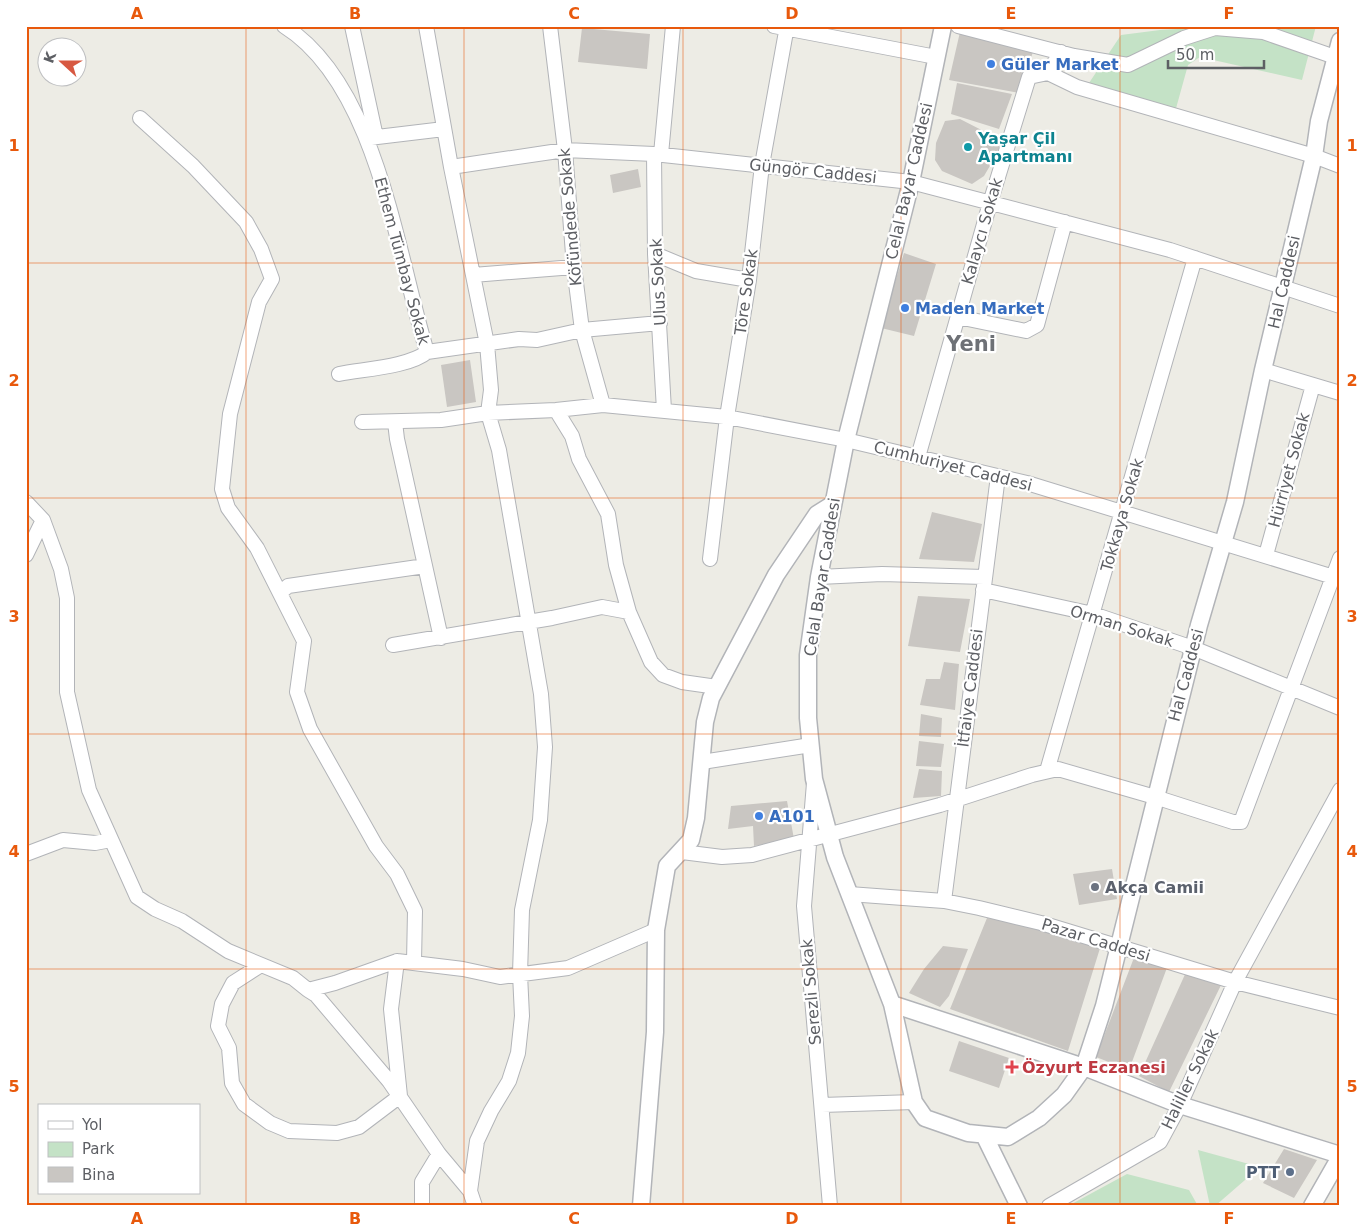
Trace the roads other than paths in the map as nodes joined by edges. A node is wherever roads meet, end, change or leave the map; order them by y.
1 (284, 26) edge
2 (352, 26) edge
3 (426, 26) edge
4 (550, 26) edge
5 (673, 26) edge
6 (942, 26) edge
7 (958, 26) edge
8 (782, 27) edge
9 (1337, 49) edge
10 (1061, 52) junction
11 (936, 57) junction
12 (1048, 73) junction
13 (140, 118) dead end
14 (444, 129) junction
15 (371, 137) junction
16 (565, 150) junction
17 (658, 154) junction
18 (1314, 156) junction
19 (762, 165) junction
20 (1340, 166) edge
21 (451, 167) junction
22 (911, 182) junction
23 (990, 202) junction
24 (1065, 222) junction
25 (655, 254) junction
26 (1196, 258) junction
27 (574, 267) junction
28 (473, 275) junction
29 (749, 280) junction
30 (1283, 287) junction
31 (1340, 306) edge
32 (958, 317) junction
33 (660, 323) junction
34 (582, 330) junction
35 (487, 344) junction
36 (427, 352) junction
37 (1263, 370) junction
38 (339, 374) dead end
39 (1313, 385) junction
40 (1340, 393) edge
41 (603, 404) junction
42 (556, 410) junction
43 (664, 410) junction
44 (488, 413) junction
45 (727, 417) junction
46 (362, 422) dead end
47 (395, 422) junction
48 (846, 440) junction
49 (918, 457) junction
50 (998, 476) junction
51 (26, 502) edge
52 (833, 504) junction
53 (1123, 512) junction
54 (43, 520) junction
55 (1224, 542) junction
56 (26, 554) edge
57 (1266, 555) junction
58 (1340, 558) edge
59 (710, 559) dead end
60 (425, 566) junction
61 (819, 578) junction
62 (1336, 578) edge
63 (984, 584) junction
64 (280, 592) junction
65 (629, 612) junction
66 (1093, 614) junction
67 (528, 622) junction
68 (441, 638) junction
69 (393, 645) dead end
70 (1193, 648) junction
71 (1290, 686) junction
72 (717, 687) junction
73 (1340, 708) edge
74 (811, 745) junction
75 (702, 762) junction
76 (1047, 771) junction
77 (814, 779) junction
78 (1340, 790) edge
79 (1155, 796) junction
80 (955, 800) junction
81 (829, 834) junction
82 (111, 840) junction
83 (808, 840) junction
84 (682, 852) junction
85 (26, 854) edge
86 (849, 894) junction
87 (944, 900) junction
88 (656, 930) junction
89 (1118, 947) junction
90 (397, 961) junction
91 (414, 962) junction
92 (261, 965) junction
93 (520, 974) junction
94 (1235, 982) junction
95 (308, 990) junction
96 (892, 1004) junction
97 (1340, 1008) edge
98 (1084, 1067) junction
99 (400, 1096) junction
100 (914, 1102) junction
101 (822, 1105) junction
102 (1180, 1105) junction
103 (984, 1134) junction
104 (439, 1154) junction
105 (1340, 1156) edge
106 (470, 1191) junction
107 (422, 1206) edge
108 (475, 1206) edge
109 (642, 1206) edge
110 (830, 1206) edge
111 (1019, 1206) edge
112 (1049, 1206) edge
113 (1312, 1206) edge

1 - 15 street, Ethem Tümbay Sokak
2 - 15 street
3 - 14 street
4 - 16 street, Köfündede Sokak
5 - 17 street, Ulus Sokak
6 - 11 street, Celal Bayar Caddesi
7 - 10 street
8 - 11 street
8 - 19 street, Töre Sokak
9 - 10 street
9 - 18 street, Hal Caddesi
10 - 12 street
11 - 22 street, Celal Bayar Caddesi
12 - 18 street
12 - 23 street, Kalaycı Sokak
13 - 64 street
14 - 15 street
14 - 21 street
15 - 36 street, Ethem Tümbay Sokak
16 - 17 street, Güngör Caddesi
16 - 21 street, Güngör Caddesi
16 - 27 street, Köfündede Sokak
17 - 19 street, Güngör Caddesi
17 - 25 street, Ulus Sokak
18 - 20 street
18 - 30 street, Hal Caddesi
19 - 22 street, Güngör Caddesi
19 - 29 street, Töre Sokak
21 - 28 street
22 - 23 street, Güngör Caddesi
22 - 48 street, Celal Bayar Caddesi
23 - 24 street, Güngör Caddesi
23 - 32 street, Kalaycı Sokak
24 - 26 street, Güngör Caddesi
24 - 32 street
25 - 29 street
25 - 33 street, Ulus Sokak
26 - 30 street, Güngör Caddesi
26 - 53 street, Tokkaya Sokak
27 - 28 street
27 - 34 street, Köfündede Sokak
28 - 35 street
29 - 45 street, Töre Sokak
30 - 31 street, Güngör Caddesi
30 - 37 street, Hal Caddesi
32 - 49 street, Kalaycı Sokak
33 - 34 street, Ethem Tümbay Sokak
33 - 43 street, Ulus Sokak
34 - 35 street, Ethem Tümbay Sokak
34 - 41 street, Köfündede Sokak
35 - 36 street, Ethem Tümbay Sokak
35 - 44 street
36 - 38 street
37 - 39 street
37 - 55 street, Hal Caddesi
39 - 40 street
39 - 57 street, Hürriyet Sokak
41 - 42 street, Cumhuriyet Caddesi
41 - 43 street, Cumhuriyet Caddesi
42 - 44 street, Cumhuriyet Caddesi
42 - 65 street
43 - 45 street, Cumhuriyet Caddesi
44 - 47 street, Cumhuriyet Caddesi
44 - 67 street
45 - 48 street, Cumhuriyet Caddesi
45 - 59 street, Töre Sokak
46 - 47 street, Cumhuriyet Caddesi
47 - 60 street
48 - 49 street, Cumhuriyet Caddesi
48 - 52 street, Celal Bayar Caddesi
49 - 50 street, Cumhuriyet Caddesi
50 - 53 street, Cumhuriyet Caddesi
50 - 63 street, İtfaiye Caddesi
51 - 54 street
52 - 61 street, Celal Bayar Caddesi
52 - 72 street
53 - 55 street, Cumhuriyet Caddesi
53 - 66 street, Tokkaya Sokak
54 - 56 street
54 - 82 street
55 - 57 street, Cumhuriyet Caddesi
55 - 70 street, Hal Caddesi
57 - 62 street, Cumhuriyet Caddesi
58 - 62 street
60 - 64 street
60 - 68 street
61 - 63 street, Orman Sokak
61 - 74 street, Celal Bayar Caddesi
62 - 71 street
63 - 66 street, Orman Sokak
63 - 80 street, İtfaiye Caddesi
64 - 91 street
65 - 67 street
65 - 72 street
66 - 70 street, Orman Sokak
66 - 76 street, Tokkaya Sokak
67 - 68 street
67 - 93 street
68 - 69 street
70 - 71 street, Orman Sokak
70 - 79 street, Hal Caddesi
71 - 73 street, Orman Sokak
71 - 79 street
72 - 75 street
74 - 75 street
74 - 77 street, Celal Bayar Caddesi
75 - 84 street
76 - 79 street
76 - 80 street
77 - 81 street, Celal Bayar Caddesi
77 - 83 street, Serezli Sokak
78 - 94 street, Haliller Sokak
79 - 89 street, Hal Caddesi
80 - 81 street
80 - 87 street, İtfaiye Caddesi
81 - 83 street
81 - 86 street, Celal Bayar Caddesi
82 - 85 street
82 - 92 street
83 - 84 street
83 - 101 street, Serezli Sokak
84 - 88 street
86 - 87 street, Pazar Caddesi
86 - 96 street, Celal Bayar Caddesi
87 - 89 street, Pazar Caddesi
88 - 93 street
88 - 109 street
89 - 94 street, Pazar Caddesi
89 - 98 street, Hal Caddesi
90 - 91 street
90 - 95 street
90 - 99 street
91 - 93 street
92 - 95 street
92 - 99 street
93 - 106 street
94 - 97 street, Pazar Caddesi
94 - 102 street, Haliller Sokak
95 - 99 street
96 - 98 street
96 - 100 street, Celal Bayar Caddesi
98 - 102 street
98 - 103 street, Hal Caddesi
99 - 104 street
100 - 101 street
100 - 103 street, Celal Bayar Caddesi
101 - 110 street, Serezli Sokak
102 - 105 street
102 - 112 street, Haliller Sokak
103 - 111 street
104 - 106 street
104 - 107 street
105 - 113 street
106 - 108 street

